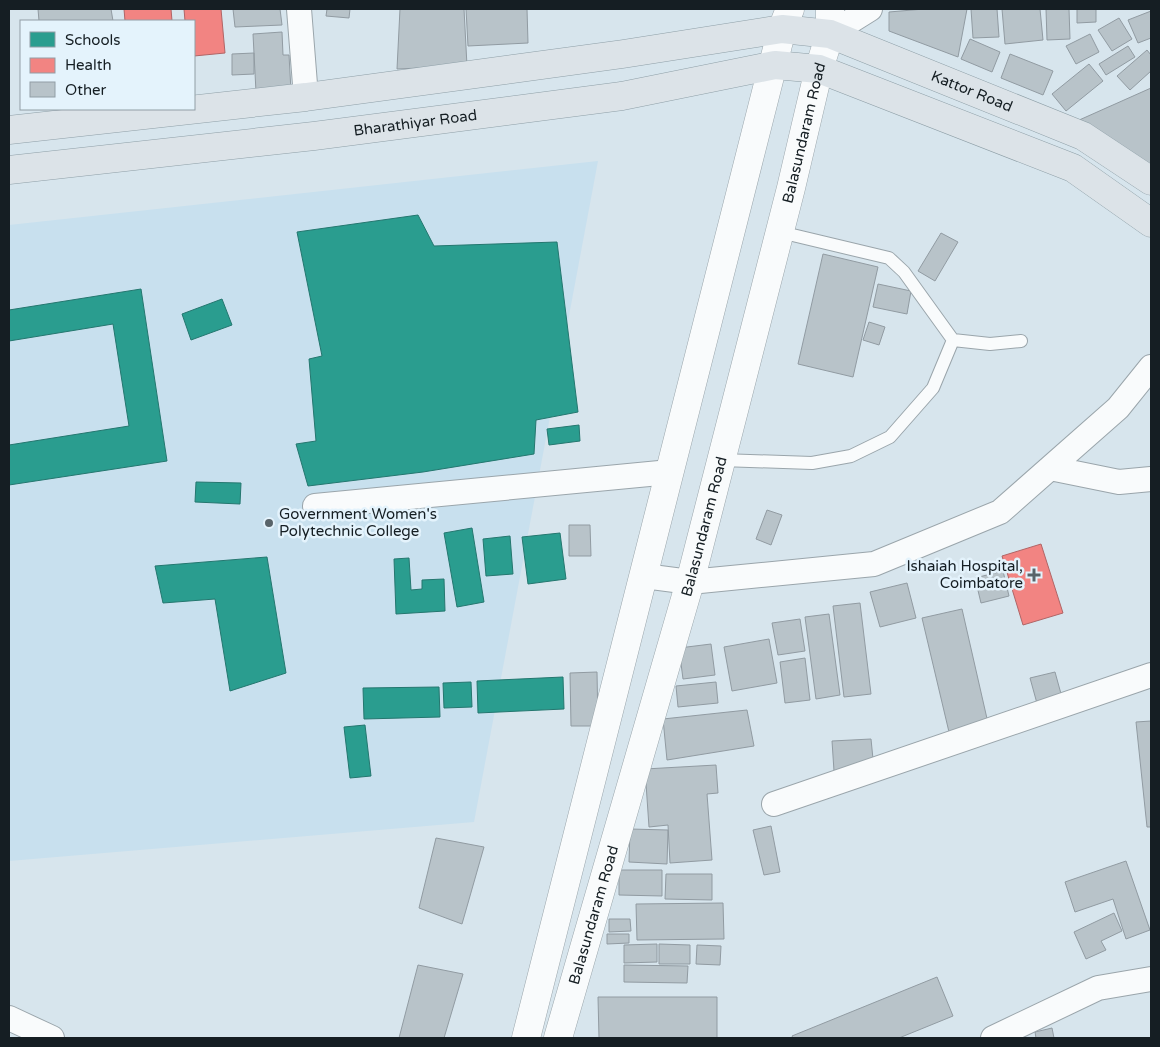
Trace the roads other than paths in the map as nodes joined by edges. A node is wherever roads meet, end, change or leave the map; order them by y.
1 (300, 9) edge
2 (870, 9) edge
3 (786, 19) edge
4 (830, 21) edge
5 (774, 65) junction
6 (819, 69) junction
7 (306, 97) junction
8 (195, 109) edge
9 (189, 110) edge
10 (9, 130) edge
11 (9, 170) edge
12 (1151, 181) edge
13 (1151, 223) edge
14 (780, 232) junction
15 (953, 340) junction
16 (1021, 341) dead end
17 (1151, 367) edge
18 (722, 460) junction
19 (1050, 468) junction
20 (670, 472) junction
21 (1151, 479) edge
22 (314, 506) dead end
23 (644, 576) junction
24 (690, 582) junction
25 (1151, 675) edge
26 (774, 804) dead end
27 (1151, 979) edge
28 (9, 1018) edge
29 (52, 1038) edge
30 (526, 1038) edge
31 (558, 1038) edge
32 (993, 1038) edge

1 - 7 street
2 - 4 street
3 - 4 main road, Kattor Road
3 - 5 main road
3 - 7 main road
4 - 6 main road, Balasundaram Road
4 - 12 main road, Kattor Road
5 - 6 main road, Bharathiyar Road
5 - 11 main road, Bharathiyar Road
5 - 20 main road
6 - 13 main road
6 - 14 main road, Balasundaram Road
7 - 8 main road
9 - 10 main road
14 - 15 lane
14 - 18 main road, Balasundaram Road
15 - 16 lane
15 - 18 lane
17 - 19 street
18 - 24 main road, Balasundaram Road
19 - 21 street
19 - 24 street
20 - 22 street
20 - 23 main road
23 - 24 street
23 - 30 main road
24 - 31 main road, Balasundaram Road
25 - 26 street
27 - 32 street
28 - 29 street

